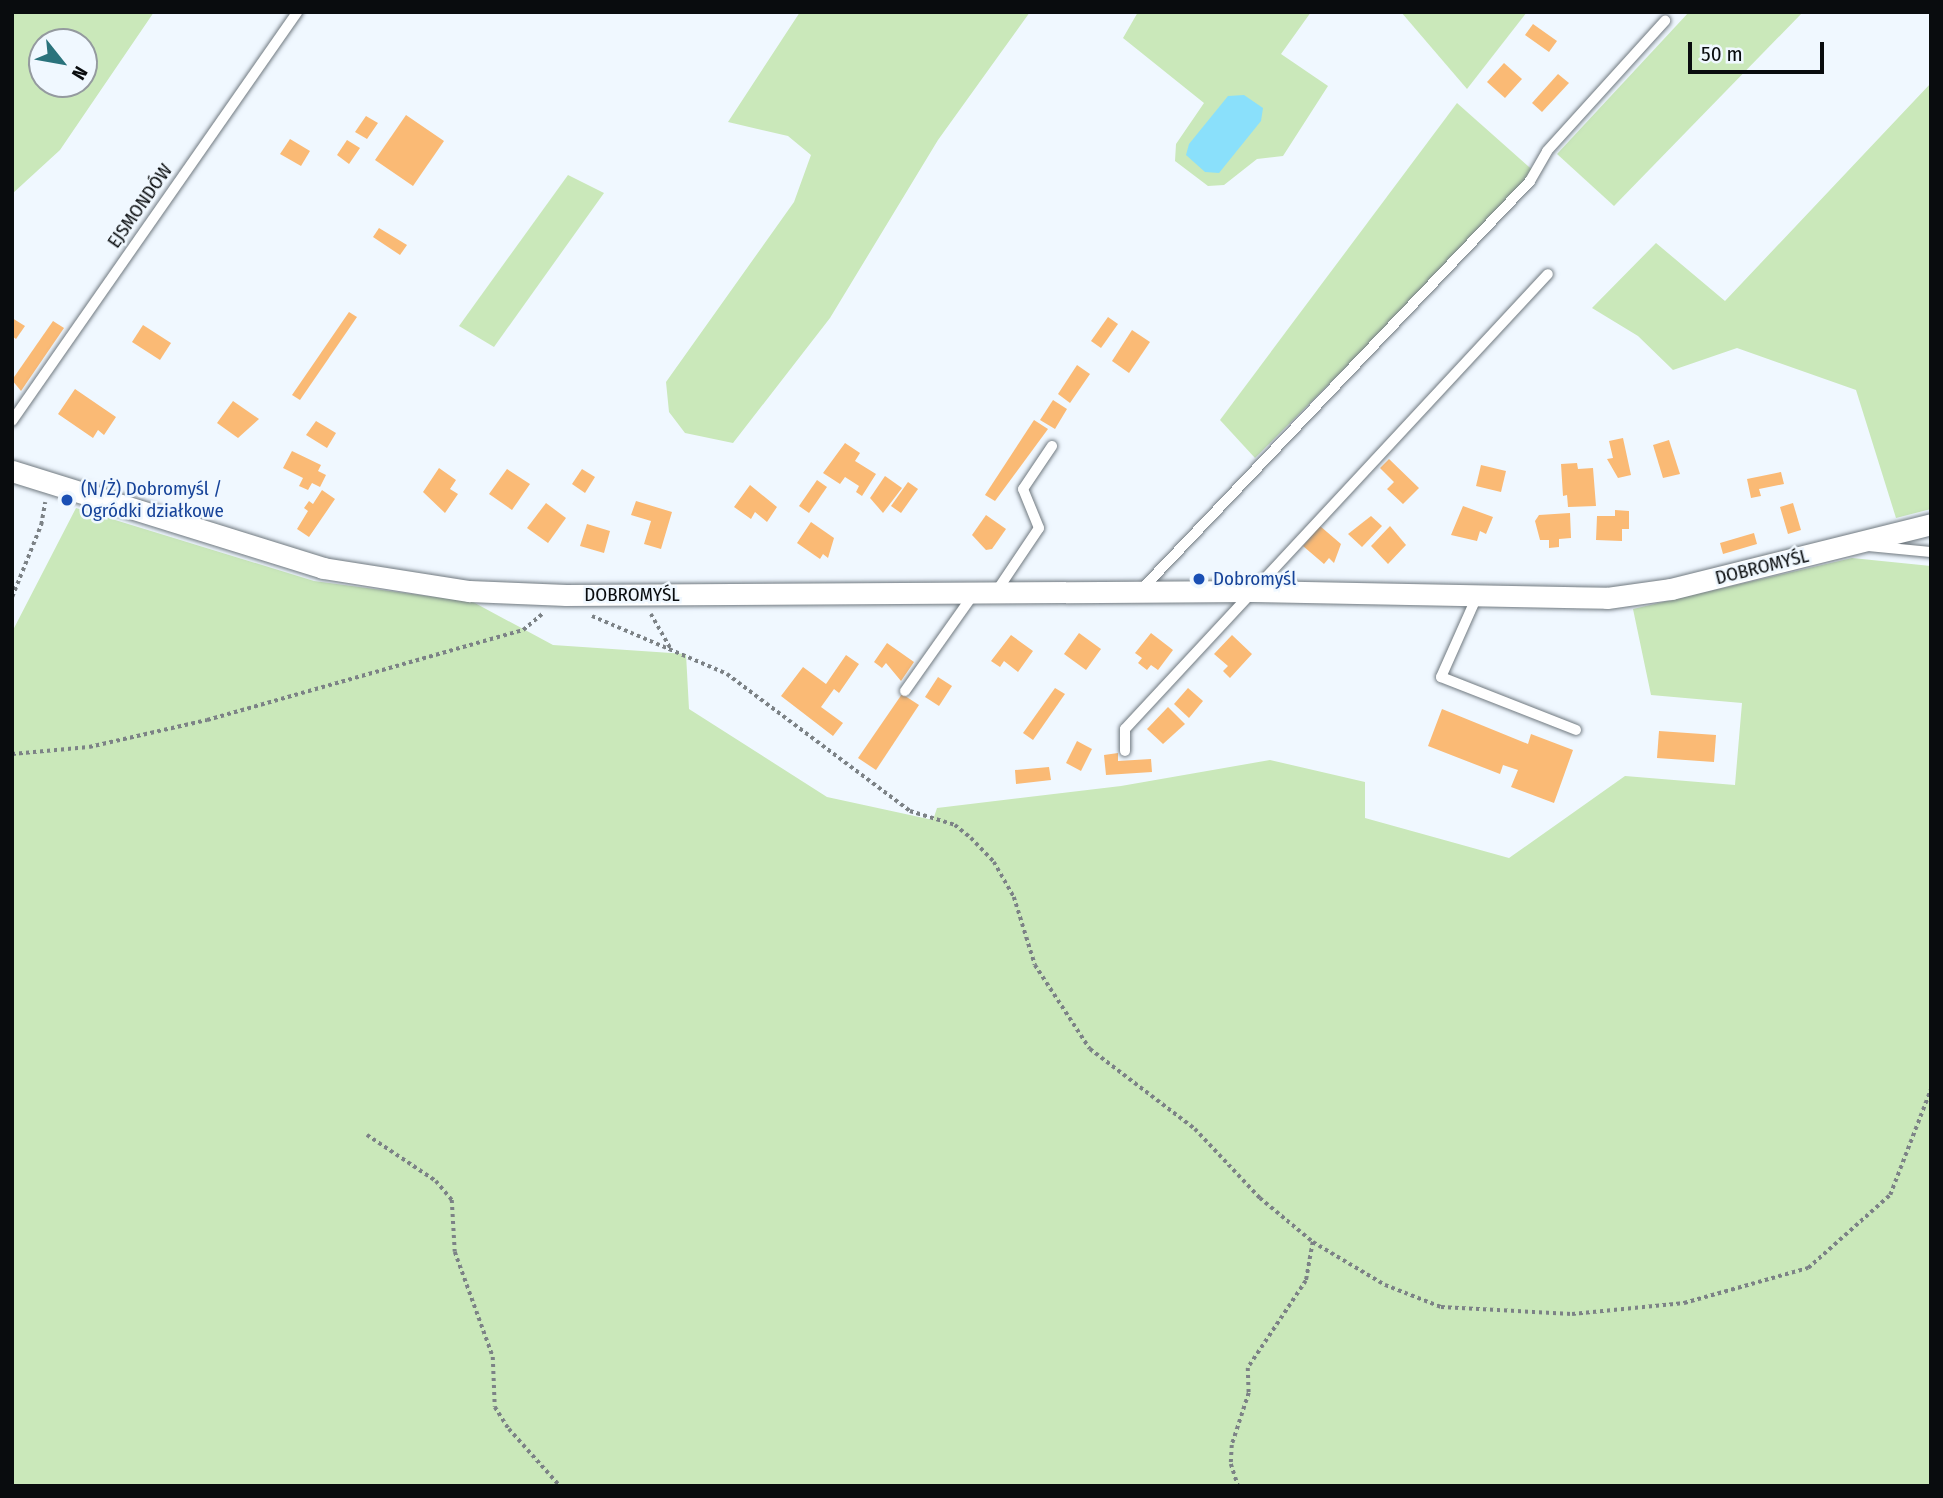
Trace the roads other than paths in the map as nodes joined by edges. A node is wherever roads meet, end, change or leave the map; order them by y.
1 (297, 12) edge
2 (1665, 21) dead end
3 (1548, 274) dead end
4 (12, 421) edge
5 (1052, 446) dead end
6 (12, 471) edge
7 (1931, 524) edge
8 (1851, 544) junction
9 (1931, 552) edge
10 (1253, 591) junction
11 (1138, 593) junction
12 (984, 594) junction
13 (1478, 594) junction
14 (905, 691) dead end
15 (1576, 730) dead end
16 (1125, 751) dead end

1 - 4 lane, EJSMONDÓW
2 - 11 lane
3 - 10 lane
5 - 12 lane
6 - 12 street, DOBROMYŚL
7 - 8 street, DOBROMYŚL
8 - 9 lane
8 - 13 street, DOBROMYŚL
10 - 11 street, DOBROMYŚL
10 - 13 street, DOBROMYŚL
10 - 16 lane
11 - 12 street, DOBROMYŚL
12 - 14 lane
13 - 15 lane

